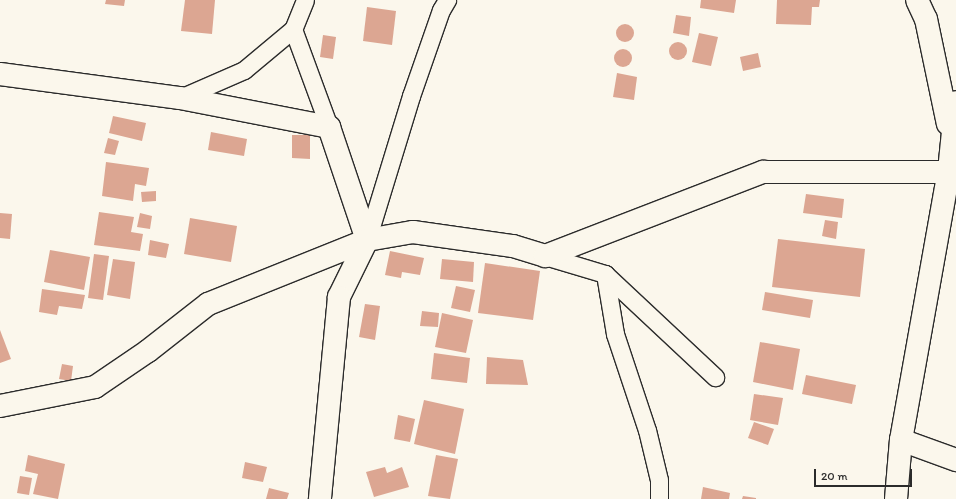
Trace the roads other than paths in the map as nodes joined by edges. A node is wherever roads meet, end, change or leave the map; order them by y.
1 (305, 0) edge
2 (447, 0) edge
3 (917, 0) edge
4 (293, 29) junction
5 (0, 74) edge
6 (180, 98) junction
7 (956, 102) edge
8 (328, 127) junction
9 (952, 141) junction
10 (952, 172) edge
11 (367, 240) junction
12 (545, 256) junction
13 (605, 274) junction
14 (715, 377) dead end
15 (0, 406) edge
16 (901, 440) junction
17 (956, 460) edge
18 (320, 499) edge
19 (659, 499) edge
20 (896, 499) edge

1 - 4 lane
2 - 11 lane
3 - 9 street
4 - 6 lane
4 - 8 lane
5 - 6 street
6 - 8 street
7 - 9 street
8 - 11 street
9 - 10 street
10 - 12 street
10 - 16 street
11 - 12 street
11 - 15 street
11 - 18 street
12 - 13 lane
13 - 14 lane
13 - 19 lane
16 - 17 street
16 - 20 street

